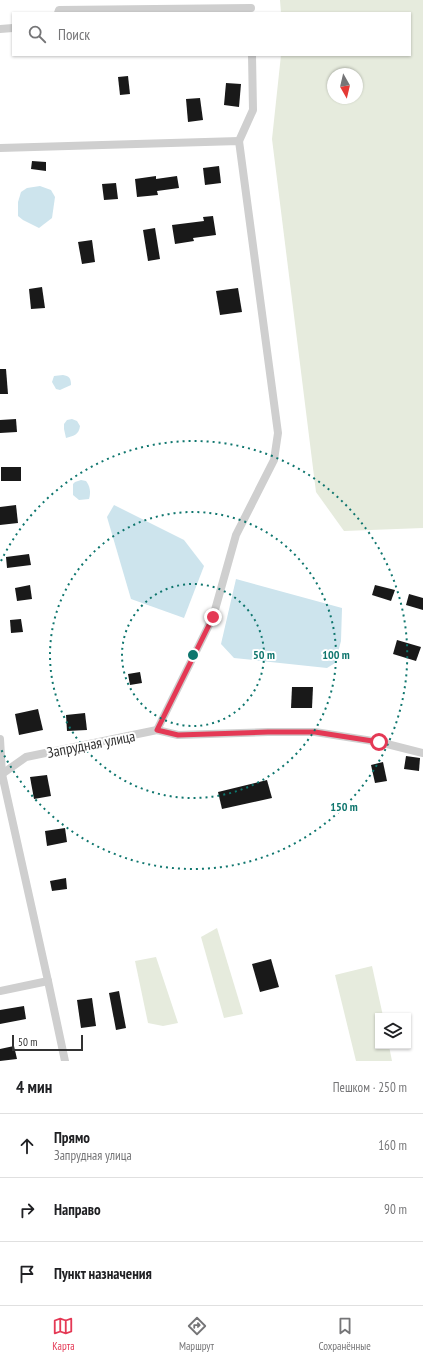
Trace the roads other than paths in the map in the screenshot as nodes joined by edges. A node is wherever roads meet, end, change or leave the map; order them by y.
1 (251, 8) edge
2 (58, 12) edge
3 (12, 28) edge
4 (0, 29) edge
5 (252, 56) edge
6 (239, 141) junction
7 (0, 148) edge
8 (157, 730) junction
9 (0, 739) edge
10 (423, 753) edge
11 (2, 774) junction
12 (48, 981) junction
13 (0, 991) edge
14 (65, 1061) edge

1 - 2 street
3 - 4 street
5 - 6 street
6 - 7 street
6 - 8 street
8 - 10 street, Запрудная улица
8 - 11 street, Запрудная улица
9 - 11 street
11 - 12 street
12 - 13 street
12 - 14 street

